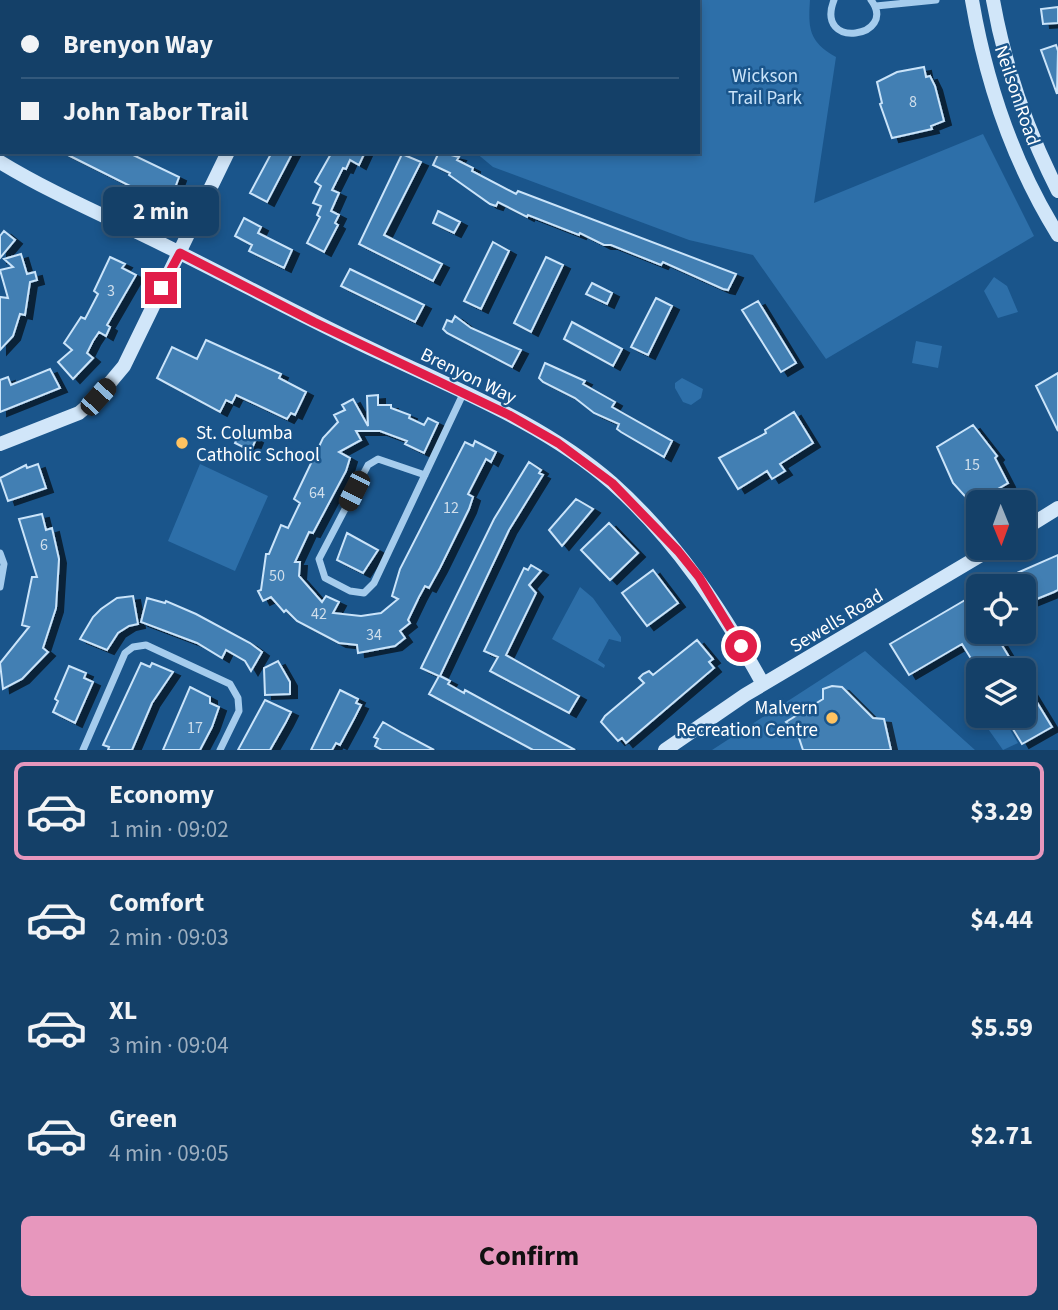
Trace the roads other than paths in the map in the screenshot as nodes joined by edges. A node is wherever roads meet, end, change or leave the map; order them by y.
1 (834, 0) edge
2 (936, 0) edge
3 (972, 0) edge
4 (993, 0) edge
5 (874, 3) edge
6 (227, 154) edge
7 (0, 162) edge
8 (1058, 191) edge
9 (1058, 235) edge
10 (180, 253) junction
11 (463, 394) junction
12 (0, 444) edge
13 (425, 475) junction
14 (1058, 508) edge
15 (1036, 522) edge
16 (0, 553) edge
17 (973, 560) edge
18 (0, 587) edge
19 (763, 684) junction
20 (83, 750) edge
21 (220, 750) edge
22 (665, 750) edge

1 - 5 street
2 - 5 street
3 - 9 street, Neilson Road
4 - 8 street, Neilson Road
6 - 10 street
7 - 10 street, Brenyon Way
10 - 11 street, Brenyon Way
10 - 12 street
11 - 13 street
11 - 19 street, Brenyon Way
13 - 13 street
14 - 15 street
16 - 18 street
17 - 19 street, Sewells Road
19 - 22 street, Sewells Road
20 - 21 street

